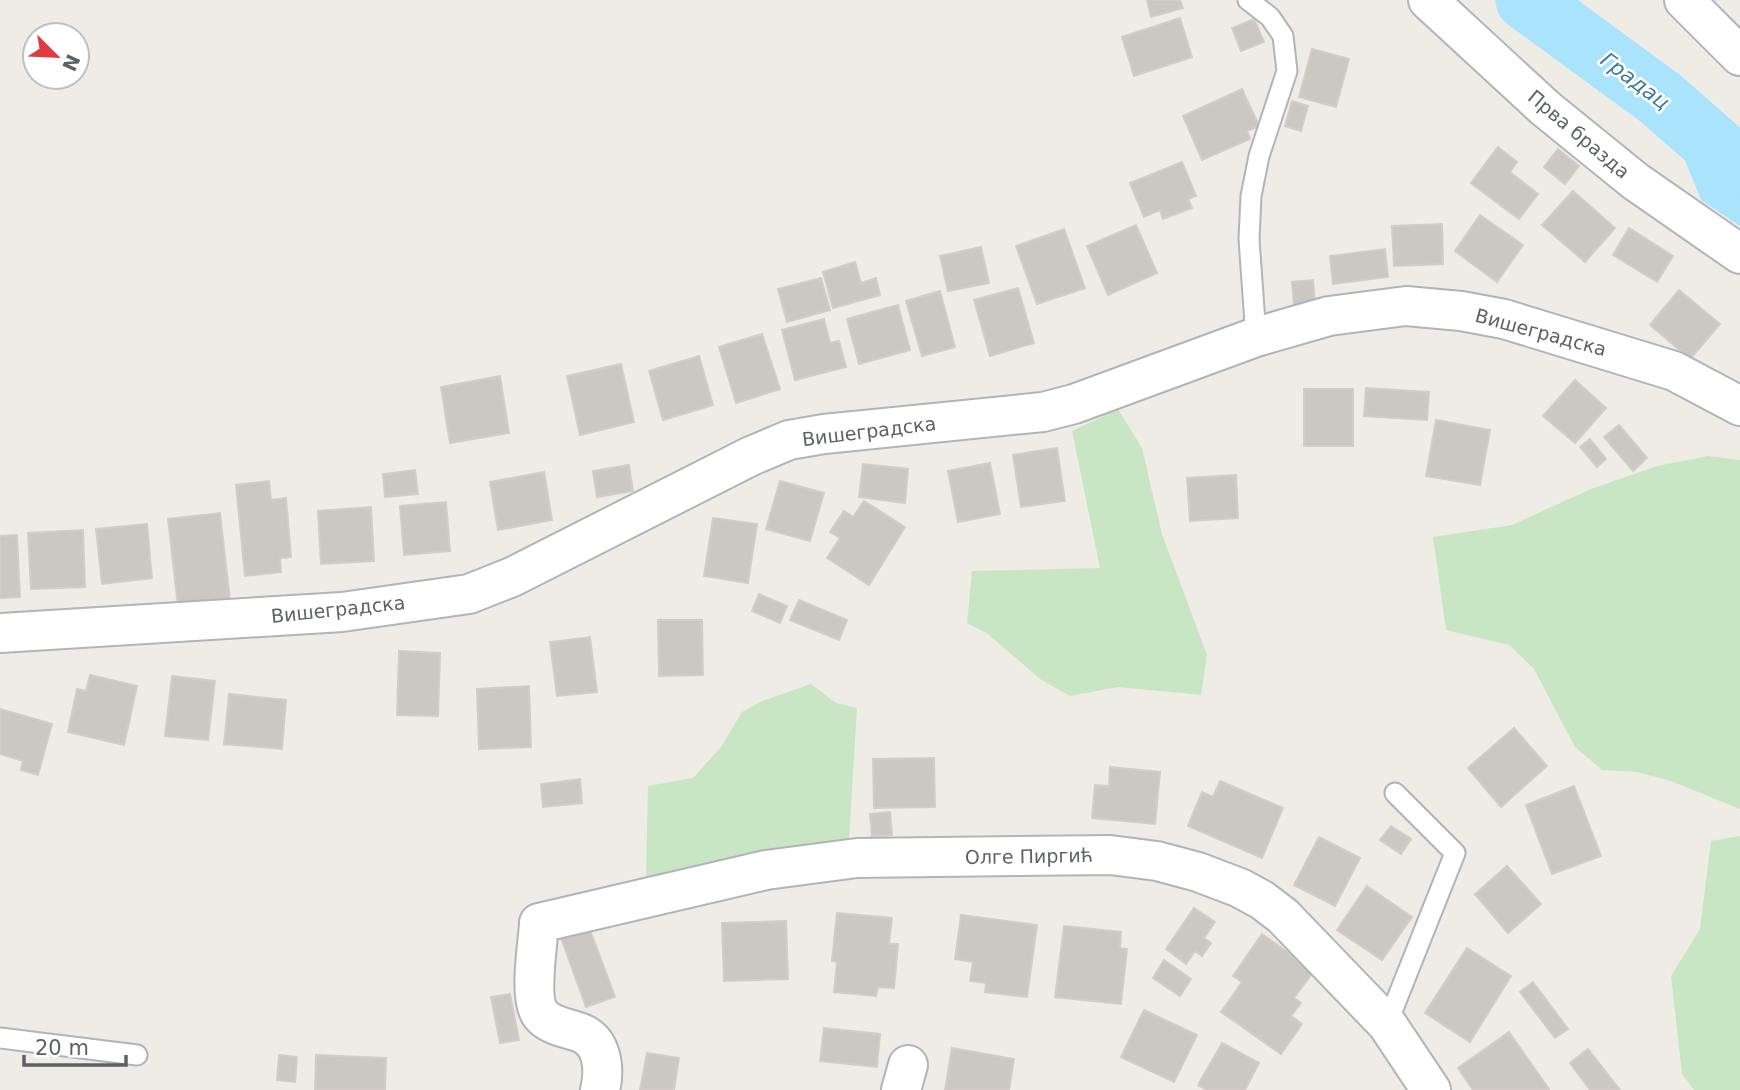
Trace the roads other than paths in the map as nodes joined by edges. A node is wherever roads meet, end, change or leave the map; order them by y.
1 (1248, 0) edge
2 (1429, 0) edge
3 (1684, 0) edge
4 (1740, 56) edge
5 (1740, 254) edge
6 (1256, 337) junction
7 (1740, 406) edge
8 (0, 633) edge
9 (1395, 793) dead end
10 (1387, 1024) junction
11 (0, 1038) edge
12 (137, 1055) dead end
13 (600, 1090) edge
14 (1431, 1090) edge

1 - 6 lane
2 - 5 street, Прва бразда
3 - 4 street
6 - 7 street, Вишеградска
6 - 8 street, Вишеградска
9 - 10 lane
10 - 13 street, Олге Пиргић
10 - 14 street, Олге Пиргић
11 - 12 lane

